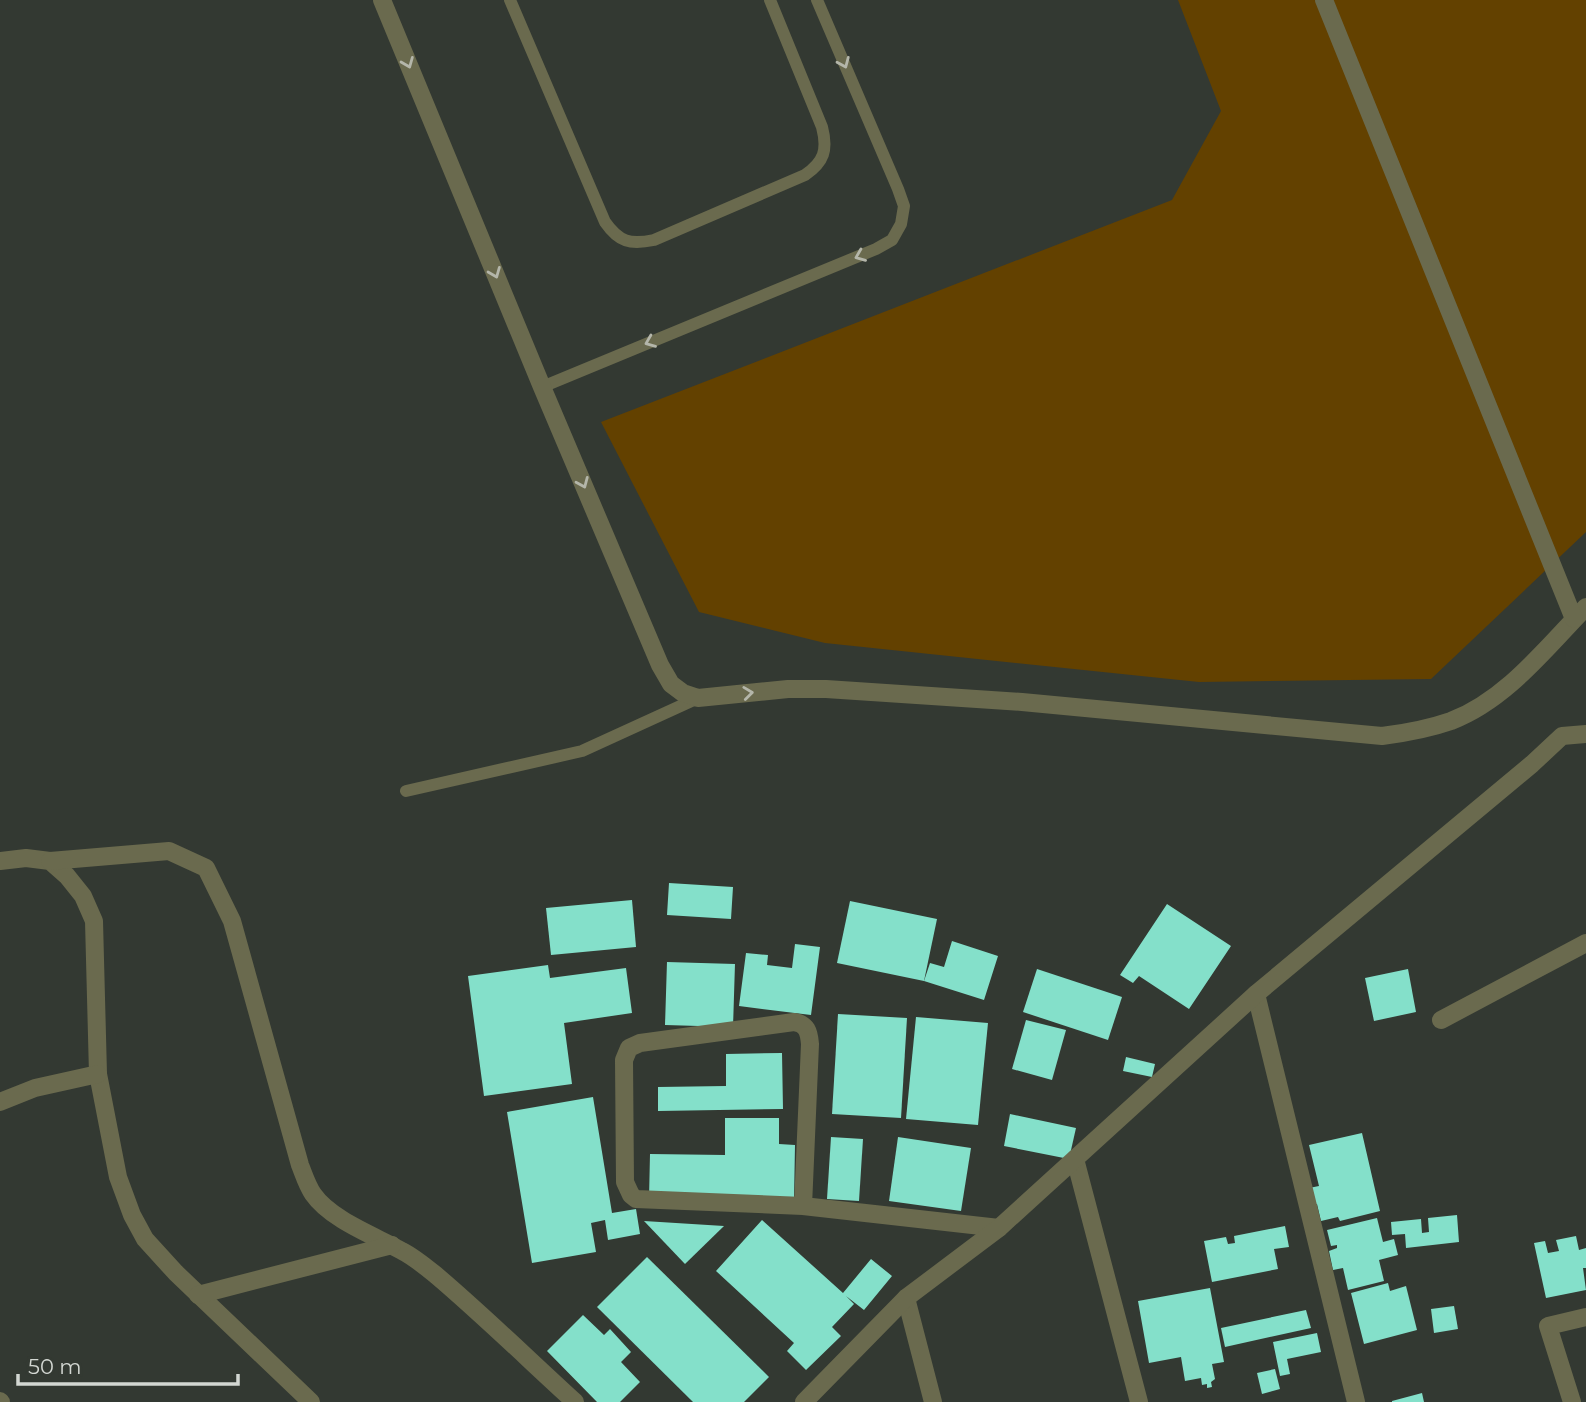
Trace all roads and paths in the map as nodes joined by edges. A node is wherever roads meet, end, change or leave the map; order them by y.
1 (382, 0) edge
2 (510, 0) edge
3 (769, 0) edge
4 (817, 0) edge
5 (1324, 0) edge
6 (542, 387) junction
7 (1580, 613) edge
8 (698, 698) junction
9 (1586, 734) edge
10 (406, 791) dead end
11 (0, 861) edge
12 (50, 861) junction
13 (1586, 943) edge
14 (1256, 994) junction
15 (1441, 1020) dead end
16 (98, 1074) junction
17 (0, 1102) edge
18 (1075, 1159) junction
19 (803, 1206) junction
20 (999, 1228) junction
21 (392, 1245) junction
22 (198, 1295) junction
23 (906, 1298) junction
24 (1586, 1317) edge
25 (312, 1402) edge
26 (575, 1402) edge
27 (804, 1402) edge
28 (933, 1402) edge
29 (1139, 1402) edge
30 (1356, 1402) edge
31 (1573, 1402) edge

1 -> 6 street
2 - 3 lane
4 -> 6 lane
5 - 7 street
6 -> 8 street
8 -> 7 street
8 - 10 lane
9 - 14 street
11 - 12 street
12 - 16 street
12 - 21 street
13 - 15 street
14 - 18 street
14 - 30 street
16 - 17 street
16 - 22 street
18 - 20 street
18 - 29 street
19 - 19 street
19 - 20 street
20 - 23 street
21 - 22 street
21 - 26 street
22 - 25 street
23 - 27 street
23 - 28 street
24 - 31 street

